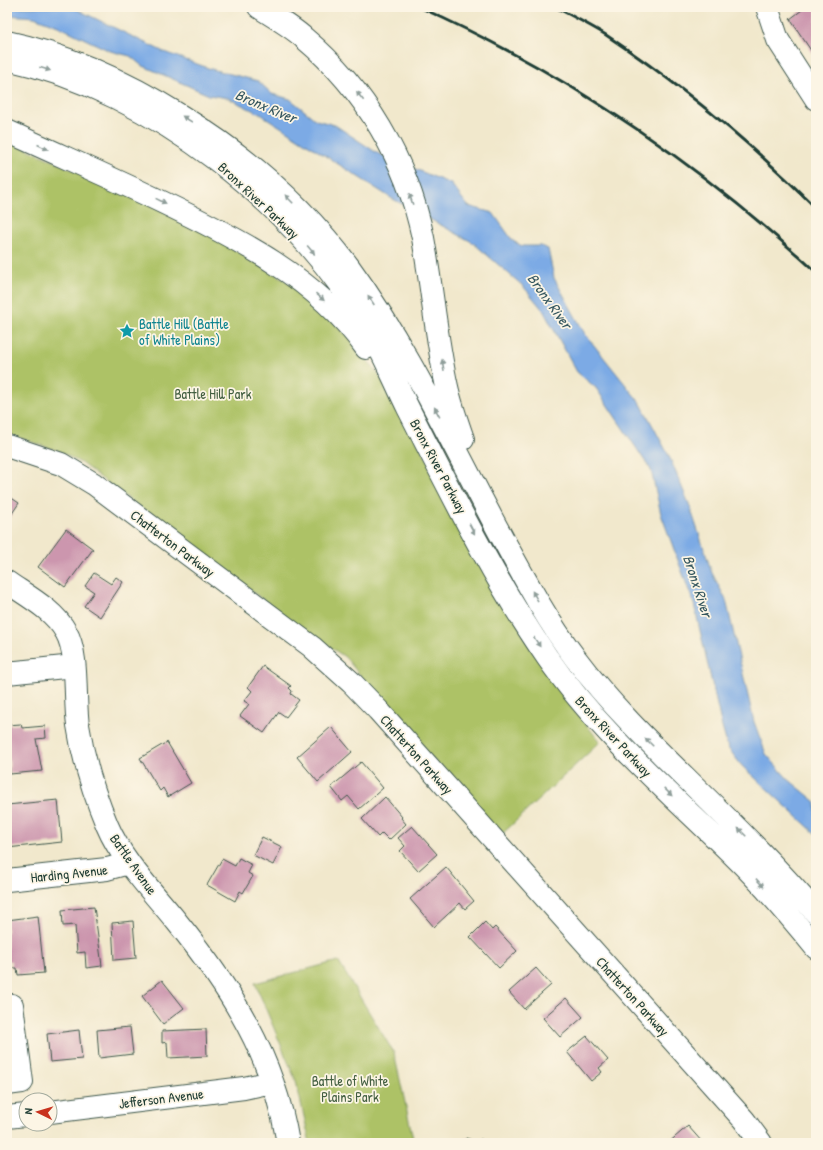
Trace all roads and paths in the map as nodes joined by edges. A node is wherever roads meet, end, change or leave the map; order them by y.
1 (259, 7) edge
2 (767, 7) edge
3 (7, 42) edge
4 (7, 59) edge
5 (816, 99) edge
6 (7, 131) edge
7 (408, 408) junction
8 (7, 446) edge
9 (487, 509) junction
10 (7, 582) edge
11 (74, 666) junction
12 (7, 673) edge
13 (130, 863) junction
14 (7, 880) edge
15 (816, 912) edge
16 (816, 948) edge
17 (12, 1005) dead end
18 (272, 1082) junction
19 (7, 1084) edge
20 (58, 1111) edge
21 (18, 1116) edge
22 (7, 1117) edge
23 (288, 1143) edge
24 (761, 1143) edge

9 -> 1 main road
2 - 5 main road
9 -> 3 main road, Bronx River Parkway
4 -> 7 main road, Bronx River Parkway
6 -> 7 main road
7 -> 16 main road, Bronx River Parkway
8 - 24 main road, Chatterton Parkway
15 -> 9 main road, Bronx River Parkway
10 - 11 main road, Battle Avenue
11 - 12 main road
11 - 13 main road, Battle Avenue
13 - 14 main road, Harding Avenue
13 - 18 main road, Battle Avenue
17 - 19 main road
18 - 20 main road, Jefferson Avenue
18 - 23 main road, Battle Avenue
21 - 22 main road

